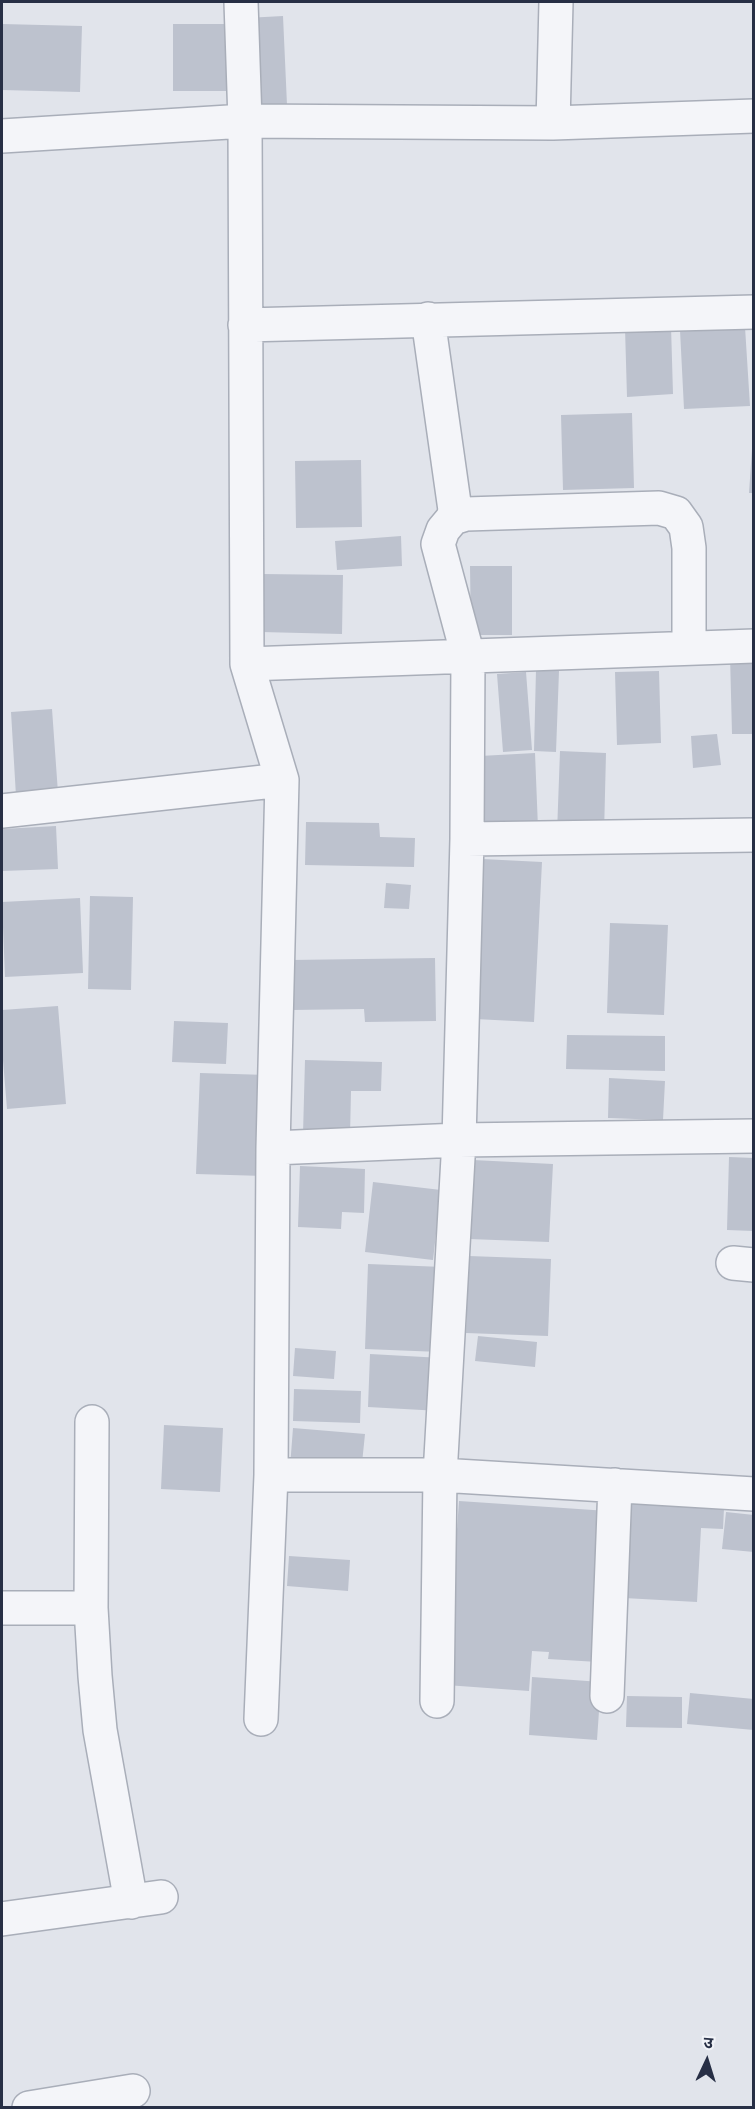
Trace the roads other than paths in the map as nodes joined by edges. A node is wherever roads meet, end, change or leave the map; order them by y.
1 (241, 2) edge
2 (556, 2) edge
3 (753, 116) edge
4 (245, 121) junction
5 (553, 123) junction
6 (2, 136) edge
7 (753, 312) edge
8 (428, 320) junction
9 (245, 325) junction
10 (453, 518) junction
11 (753, 646) edge
12 (689, 648) junction
13 (468, 657) junction
14 (247, 664) junction
15 (282, 780) junction
16 (2, 811) edge
17 (753, 835) edge
18 (467, 839) junction
19 (753, 1136) edge
20 (459, 1140) junction
21 (273, 1148) junction
22 (92, 1422) dead end
23 (271, 1475) junction
24 (440, 1475) junction
25 (615, 1485) junction
26 (753, 1494) edge
27 (2, 1608) edge
28 (91, 1608) junction
29 (607, 1696) dead end
30 (437, 1701) dead end
31 (261, 1719) dead end
32 (2, 1919) edge
33 (133, 2091) dead end
34 (29, 2108) edge

1 - 4 street
2 - 5 street
3 - 5 street
4 - 5 street
4 - 6 street
4 - 9 street
7 - 8 street
8 - 9 street
8 - 10 street
9 - 14 street
10 - 12 street
10 - 13 street
11 - 12 street
12 - 13 street
13 - 14 street
13 - 18 street
14 - 15 street
15 - 16 street
15 - 21 street
17 - 18 street
18 - 20 street
19 - 20 street
20 - 21 street
20 - 24 street
21 - 23 street
22 - 28 street
23 - 24 street
23 - 31 street
24 - 25 street
24 - 30 street
25 - 26 street
25 - 29 street
27 - 28 street
28 - 32 street
33 - 34 street

